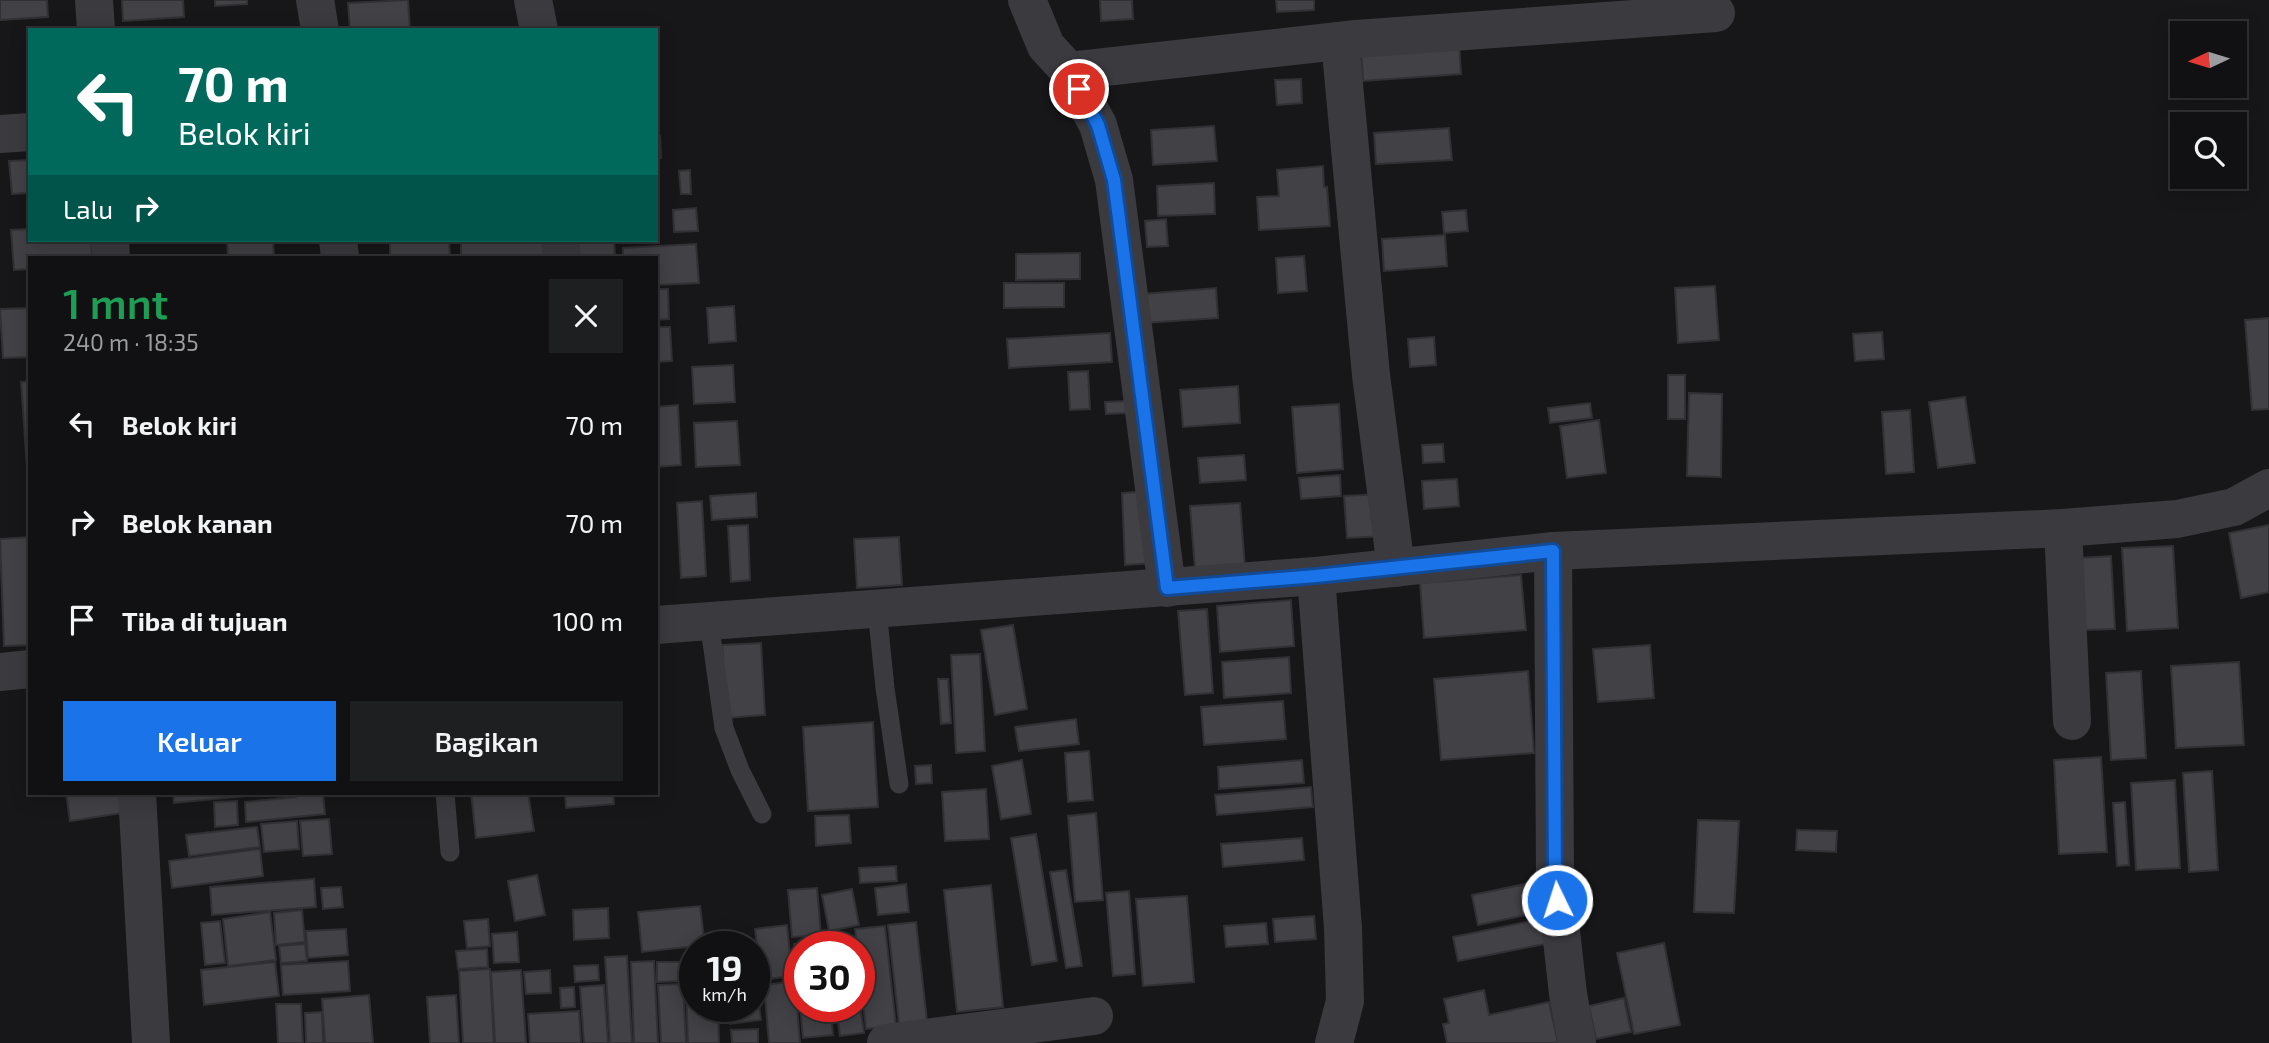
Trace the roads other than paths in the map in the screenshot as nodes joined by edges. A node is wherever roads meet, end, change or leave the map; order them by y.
1 (94, 0) edge
2 (316, 0) edge
3 (533, 0) edge
4 (1027, 0) edge
5 (1716, 13) dead end
6 (96, 28) edge
7 (320, 28) edge
8 (538, 28) edge
9 (1340, 41) junction
10 (1069, 71) junction
11 (28, 132) edge
12 (0, 134) edge
13 (2269, 488) edge
14 (2063, 528) junction
15 (1553, 551) junction
16 (1396, 568) junction
17 (1316, 576) junction
18 (1167, 588) junction
19 (877, 609) junction
20 (709, 621) junction
21 (658, 625) edge
22 (28, 669) edge
23 (0, 672) edge
24 (2072, 721) dead end
25 (899, 784) dead end
26 (137, 795) edge
27 (445, 795) edge
28 (762, 814) dead end
29 (450, 852) dead end
30 (1094, 1016) dead end
31 (909, 1041) edge
32 (151, 1043) edge
33 (1335, 1043) edge
34 (1577, 1043) edge

1 - 6 street
2 - 7 street
3 - 8 street
4 - 10 street
5 - 9 street
9 - 10 street
9 - 16 street
10 - 18 street
11 - 12 street
13 - 14 street
14 - 15 street
14 - 24 street
15 - 16 street
15 - 34 street
16 - 17 street
17 - 18 street
17 - 33 street
18 - 19 street
19 - 20 street
19 - 25 lane
20 - 21 street
20 - 28 lane
22 - 23 street
26 - 32 street
27 - 29 lane
30 - 31 street

